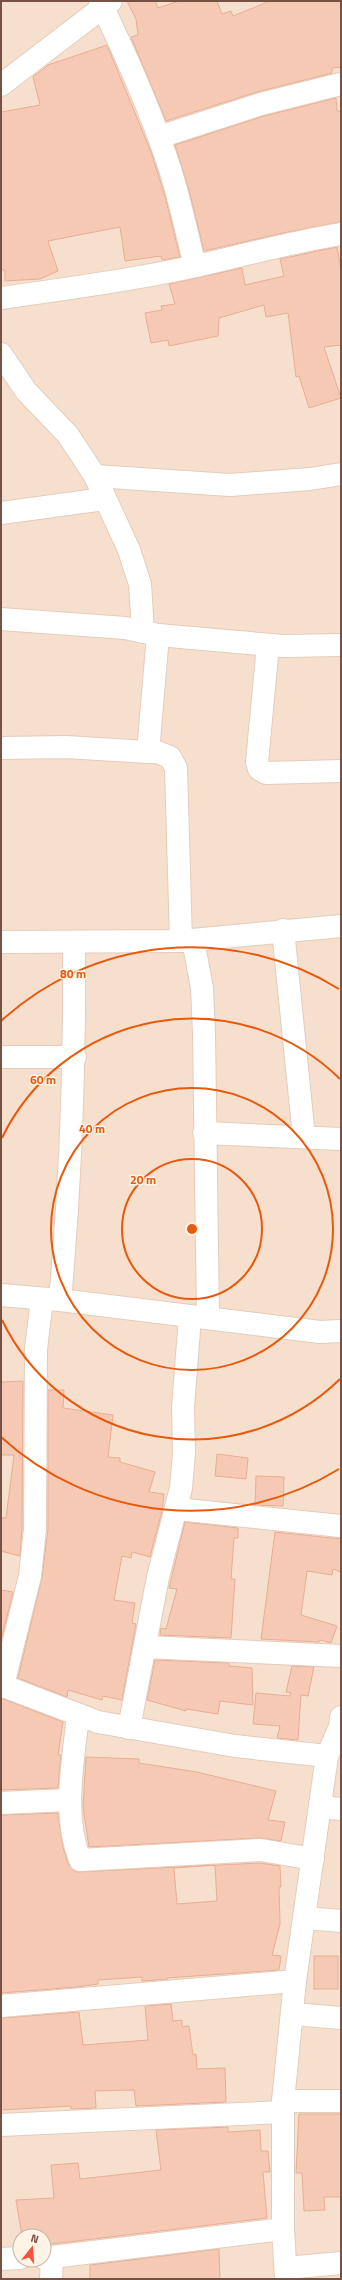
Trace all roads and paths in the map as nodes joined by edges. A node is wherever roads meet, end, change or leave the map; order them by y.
1 (105, 3) edge
2 (341, 84) edge
3 (1, 85) edge
4 (159, 137) junction
5 (341, 234) edge
6 (195, 266) junction
7 (1, 298) edge
8 (1, 354) edge
9 (341, 474) edge
10 (95, 476) junction
11 (104, 499) junction
12 (1, 513) edge
13 (1, 619) edge
14 (150, 633) junction
15 (268, 645) junction
16 (341, 645) edge
17 (1, 748) edge
18 (148, 752) junction
19 (341, 771) edge
20 (341, 926) edge
21 (283, 930) junction
22 (187, 940) junction
23 (1, 942) edge
24 (74, 942) junction
25 (1, 1057) edge
26 (75, 1057) junction
27 (204, 1133) junction
28 (304, 1137) junction
29 (341, 1139) edge
30 (1, 1296) edge
31 (51, 1300) junction
32 (199, 1318) junction
33 (341, 1331) edge
34 (177, 1509) junction
35 (341, 1526) edge
36 (145, 1647) junction
37 (341, 1656) edge
38 (2, 1685) edge
39 (78, 1716) junction
40 (341, 1724) edge
41 (129, 1728) junction
42 (327, 1756) junction
43 (69, 1800) junction
44 (1, 1803) edge
45 (330, 1808) edge
46 (313, 1860) junction
47 (305, 1918) junction
48 (341, 1921) edge
49 (295, 1981) junction
50 (1, 2006) edge
51 (292, 2014) junction
52 (341, 2018) edge
53 (341, 2102) edge
54 (283, 2106) junction
55 (1, 2125) edge
56 (283, 2229) junction
57 (12, 2258) edge
58 (52, 2258) edge
59 (1, 2259) edge
60 (341, 2263) edge
61 (49, 2268) edge
62 (286, 2274) edge
63 (51, 2279) edge

1 - 3 street
1 - 4 street
2 - 4 street
4 - 6 street
5 - 6 street
6 - 7 street
8 - 10 street
9 - 10 street
10 - 11 street
11 - 12 street
11 - 14 street
13 - 14 street
14 - 15 street
14 - 18 street
15 - 16 street
15 - 19 street
17 - 18 street
18 - 22 street
20 - 21 street
21 - 22 street
21 - 28 street
22 - 24 street
22 - 27 street
23 - 24 street
24 - 26 street
25 - 26 street
26 - 31 street
27 - 28 street
27 - 32 street
28 - 29 street
30 - 31 street
31 - 32 street
31 - 38 street
32 - 33 street
32 - 34 street
34 - 35 street
34 - 36 street
36 - 37 street
36 - 41 street
38 - 39 street
39 - 41 street
39 - 43 street
40 - 42 street
41 - 42 street
42 - 45 street
43 - 44 street
43 - 46 street
45 - 46 street
46 - 47 street
47 - 48 street
47 - 49 street
49 - 50 street
49 - 51 street
51 - 52 street
51 - 54 street
53 - 54 street
54 - 55 street
54 - 56 street
56 - 58 street
56 - 62 street
57 - 59 street
60 - 62 street
61 - 63 street

